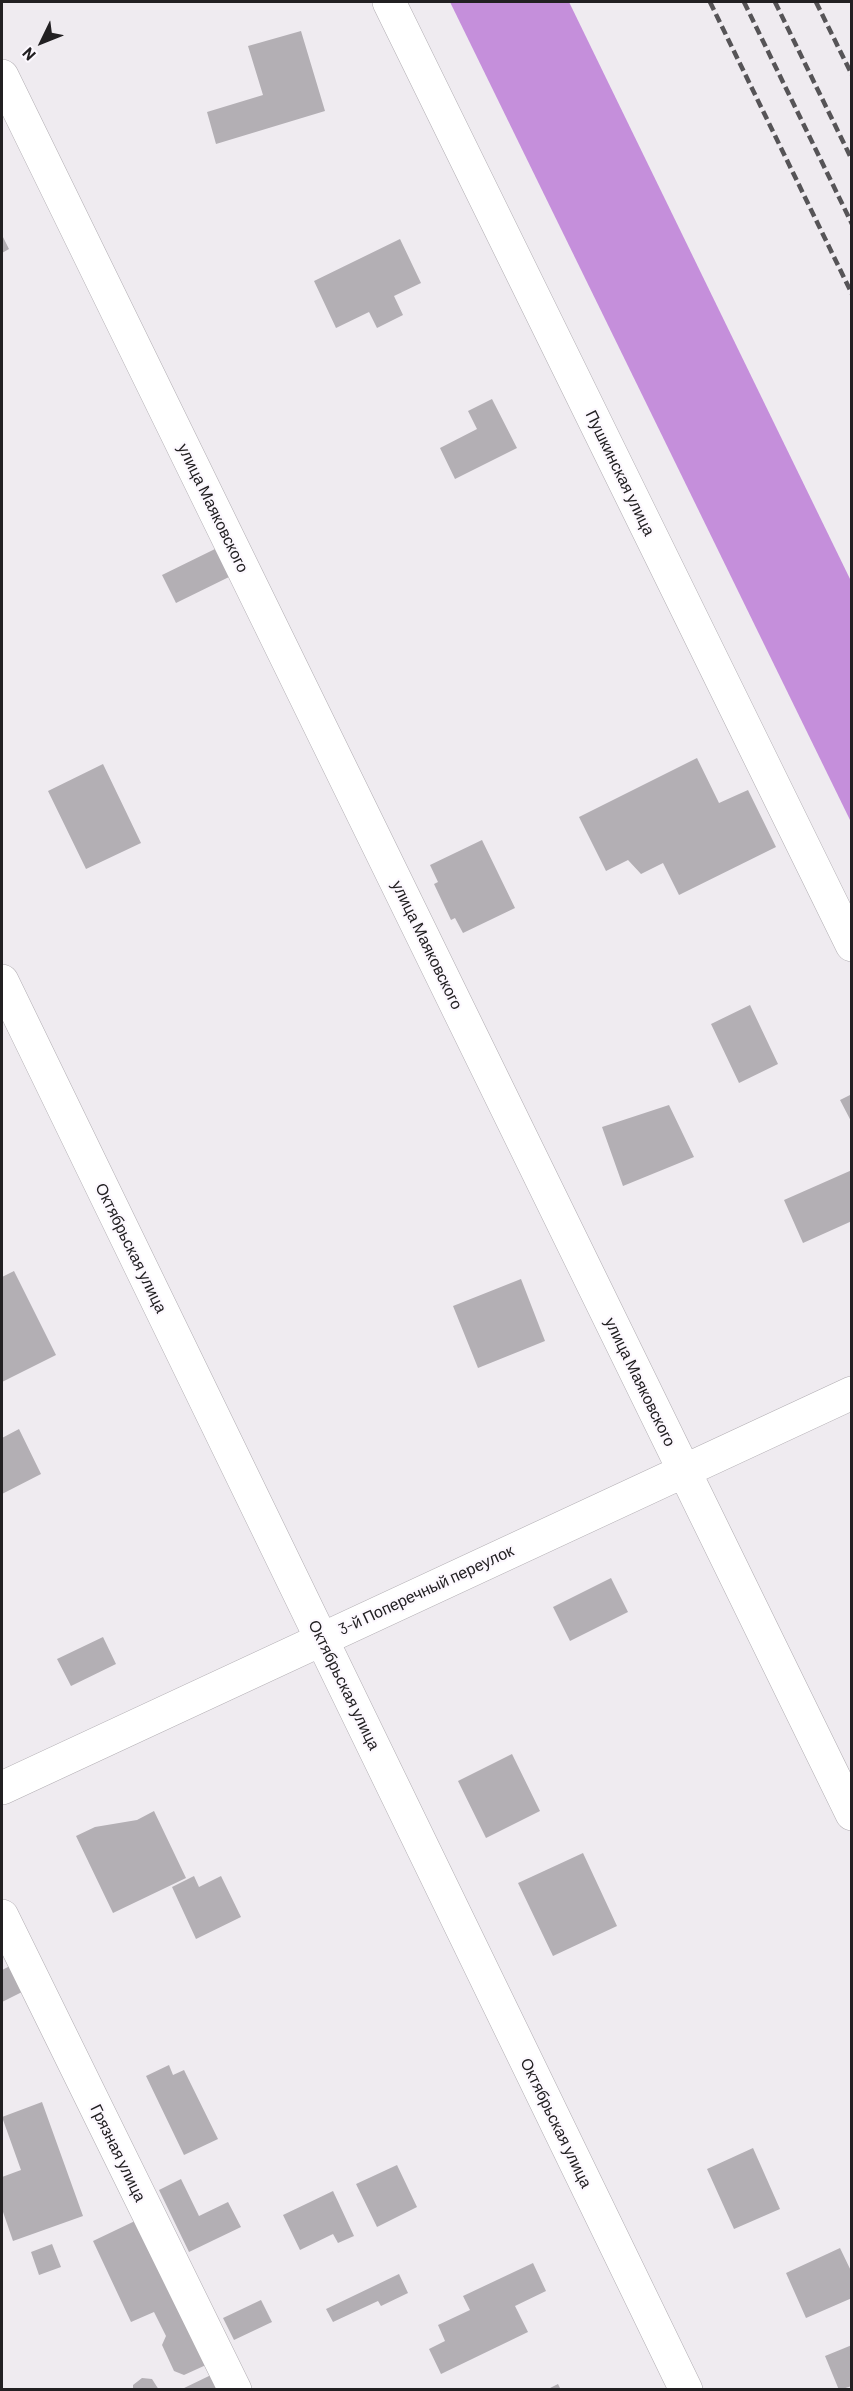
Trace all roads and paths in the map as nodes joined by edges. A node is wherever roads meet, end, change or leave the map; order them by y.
1 (389, 2) edge
2 (2, 76) edge
3 (852, 945) edge
4 (2, 981) edge
5 (852, 1393) edge
6 (684, 1471) junction
7 (322, 1639) junction
8 (2, 1788) edge
9 (852, 1814) edge
10 (2, 1916) edge
11 (235, 2390) edge
12 (686, 2390) edge

1 - 3 street, Пушкинская улица
2 - 6 street, улица Маяковского
4 - 7 street, Октябрьская улица
5 - 6 street, 3-й Поперечный переулок
6 - 7 street, 3-й Поперечный переулок
6 - 9 street, улица Маяковского
7 - 8 street, 3-й Поперечный переулок
7 - 12 street, Октябрьская улица
10 - 11 street, Грязная улица

